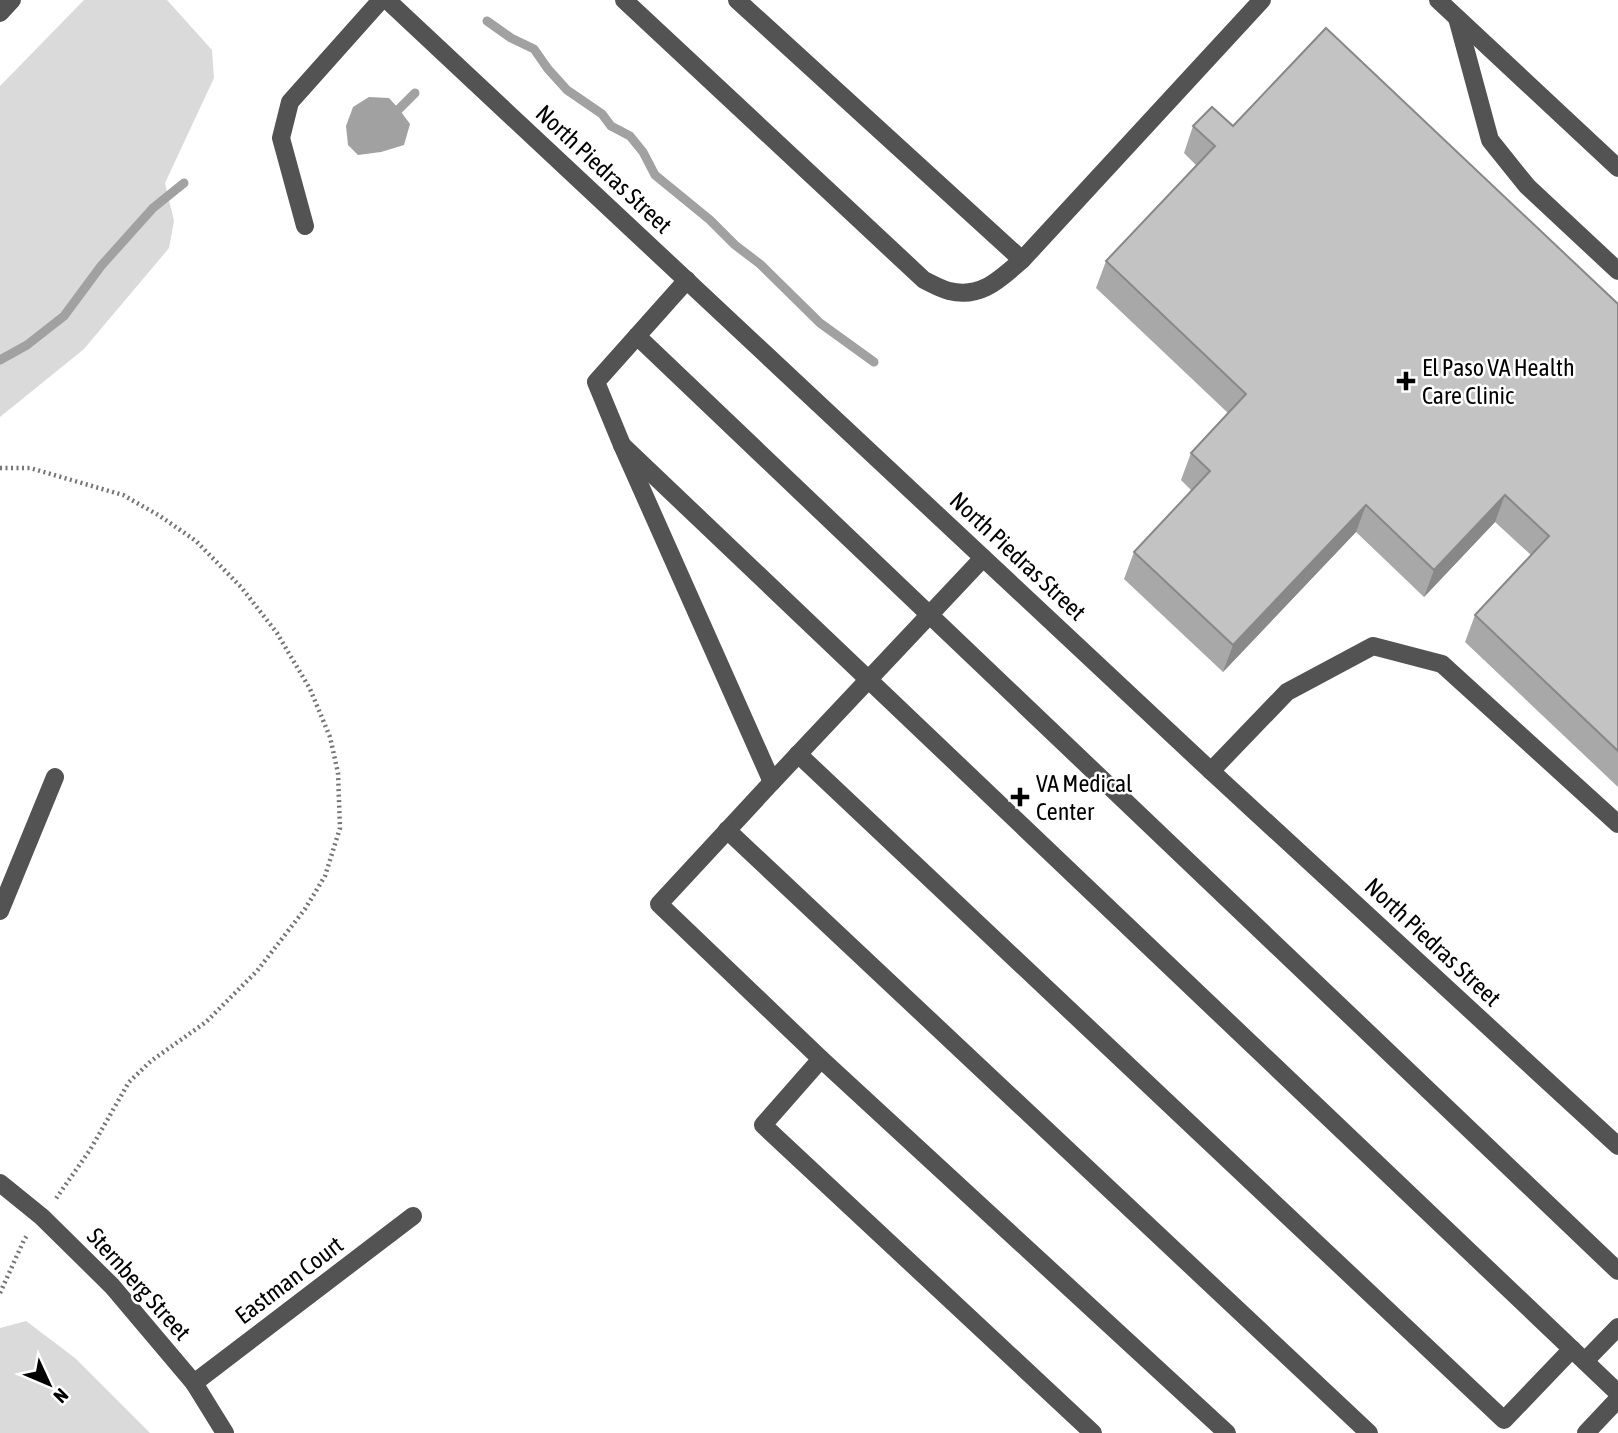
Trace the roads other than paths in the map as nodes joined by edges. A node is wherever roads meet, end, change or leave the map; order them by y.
1 (12, 0) edge
2 (381, 0) edge
3 (387, 0) edge
4 (624, 0) edge
5 (737, 0) edge
6 (1262, 0) edge
7 (1438, 0) edge
8 (0, 13) edge
9 (1457, 18) junction
10 (1618, 168) edge
11 (305, 226) dead end
12 (1022, 260) junction
13 (1618, 271) edge
14 (687, 280) junction
15 (637, 336) junction
16 (622, 445) junction
17 (983, 558) junction
18 (930, 614) junction
19 (868, 680) junction
20 (798, 754) junction
21 (1211, 771) junction
22 (55, 777) dead end
23 (772, 782) junction
24 (1618, 824) edge
25 (727, 830) junction
26 (0, 911) edge
27 (821, 1059) junction
28 (1618, 1146) edge
29 (0, 1183) edge
30 (413, 1216) dead end
31 (1618, 1271) edge
32 (1618, 1327) edge
33 (1579, 1355) junction
34 (194, 1383) junction
35 (1618, 1392) edge
36 (1618, 1399) edge
37 (225, 1433) edge
38 (1093, 1433) edge
39 (1227, 1433) edge
40 (1369, 1433) edge
41 (1586, 1433) edge

1 - 8 street
2 - 11 street
3 - 14 street, North Piedras Street
4 - 12 street
5 - 12 street
6 - 12 street
7 - 9 street
9 - 10 street
9 - 13 street
14 - 15 street
14 - 17 street, North Piedras Street
15 - 16 street
15 - 18 street
16 - 19 street
16 - 23 street
17 - 18 street
17 - 21 street, North Piedras Street
18 - 19 street
18 - 31 street
19 - 20 street
19 - 33 street
20 - 23 street
20 - 33 street
21 - 24 street
21 - 28 street, North Piedras Street
22 - 26 street
23 - 25 street
25 - 27 street
25 - 40 street
27 - 38 street
27 - 39 street
29 - 34 street, Sternberg Street
30 - 34 street, Eastman Court
32 - 33 street
33 - 35 street
34 - 37 street, Sternberg Street
36 - 41 street

